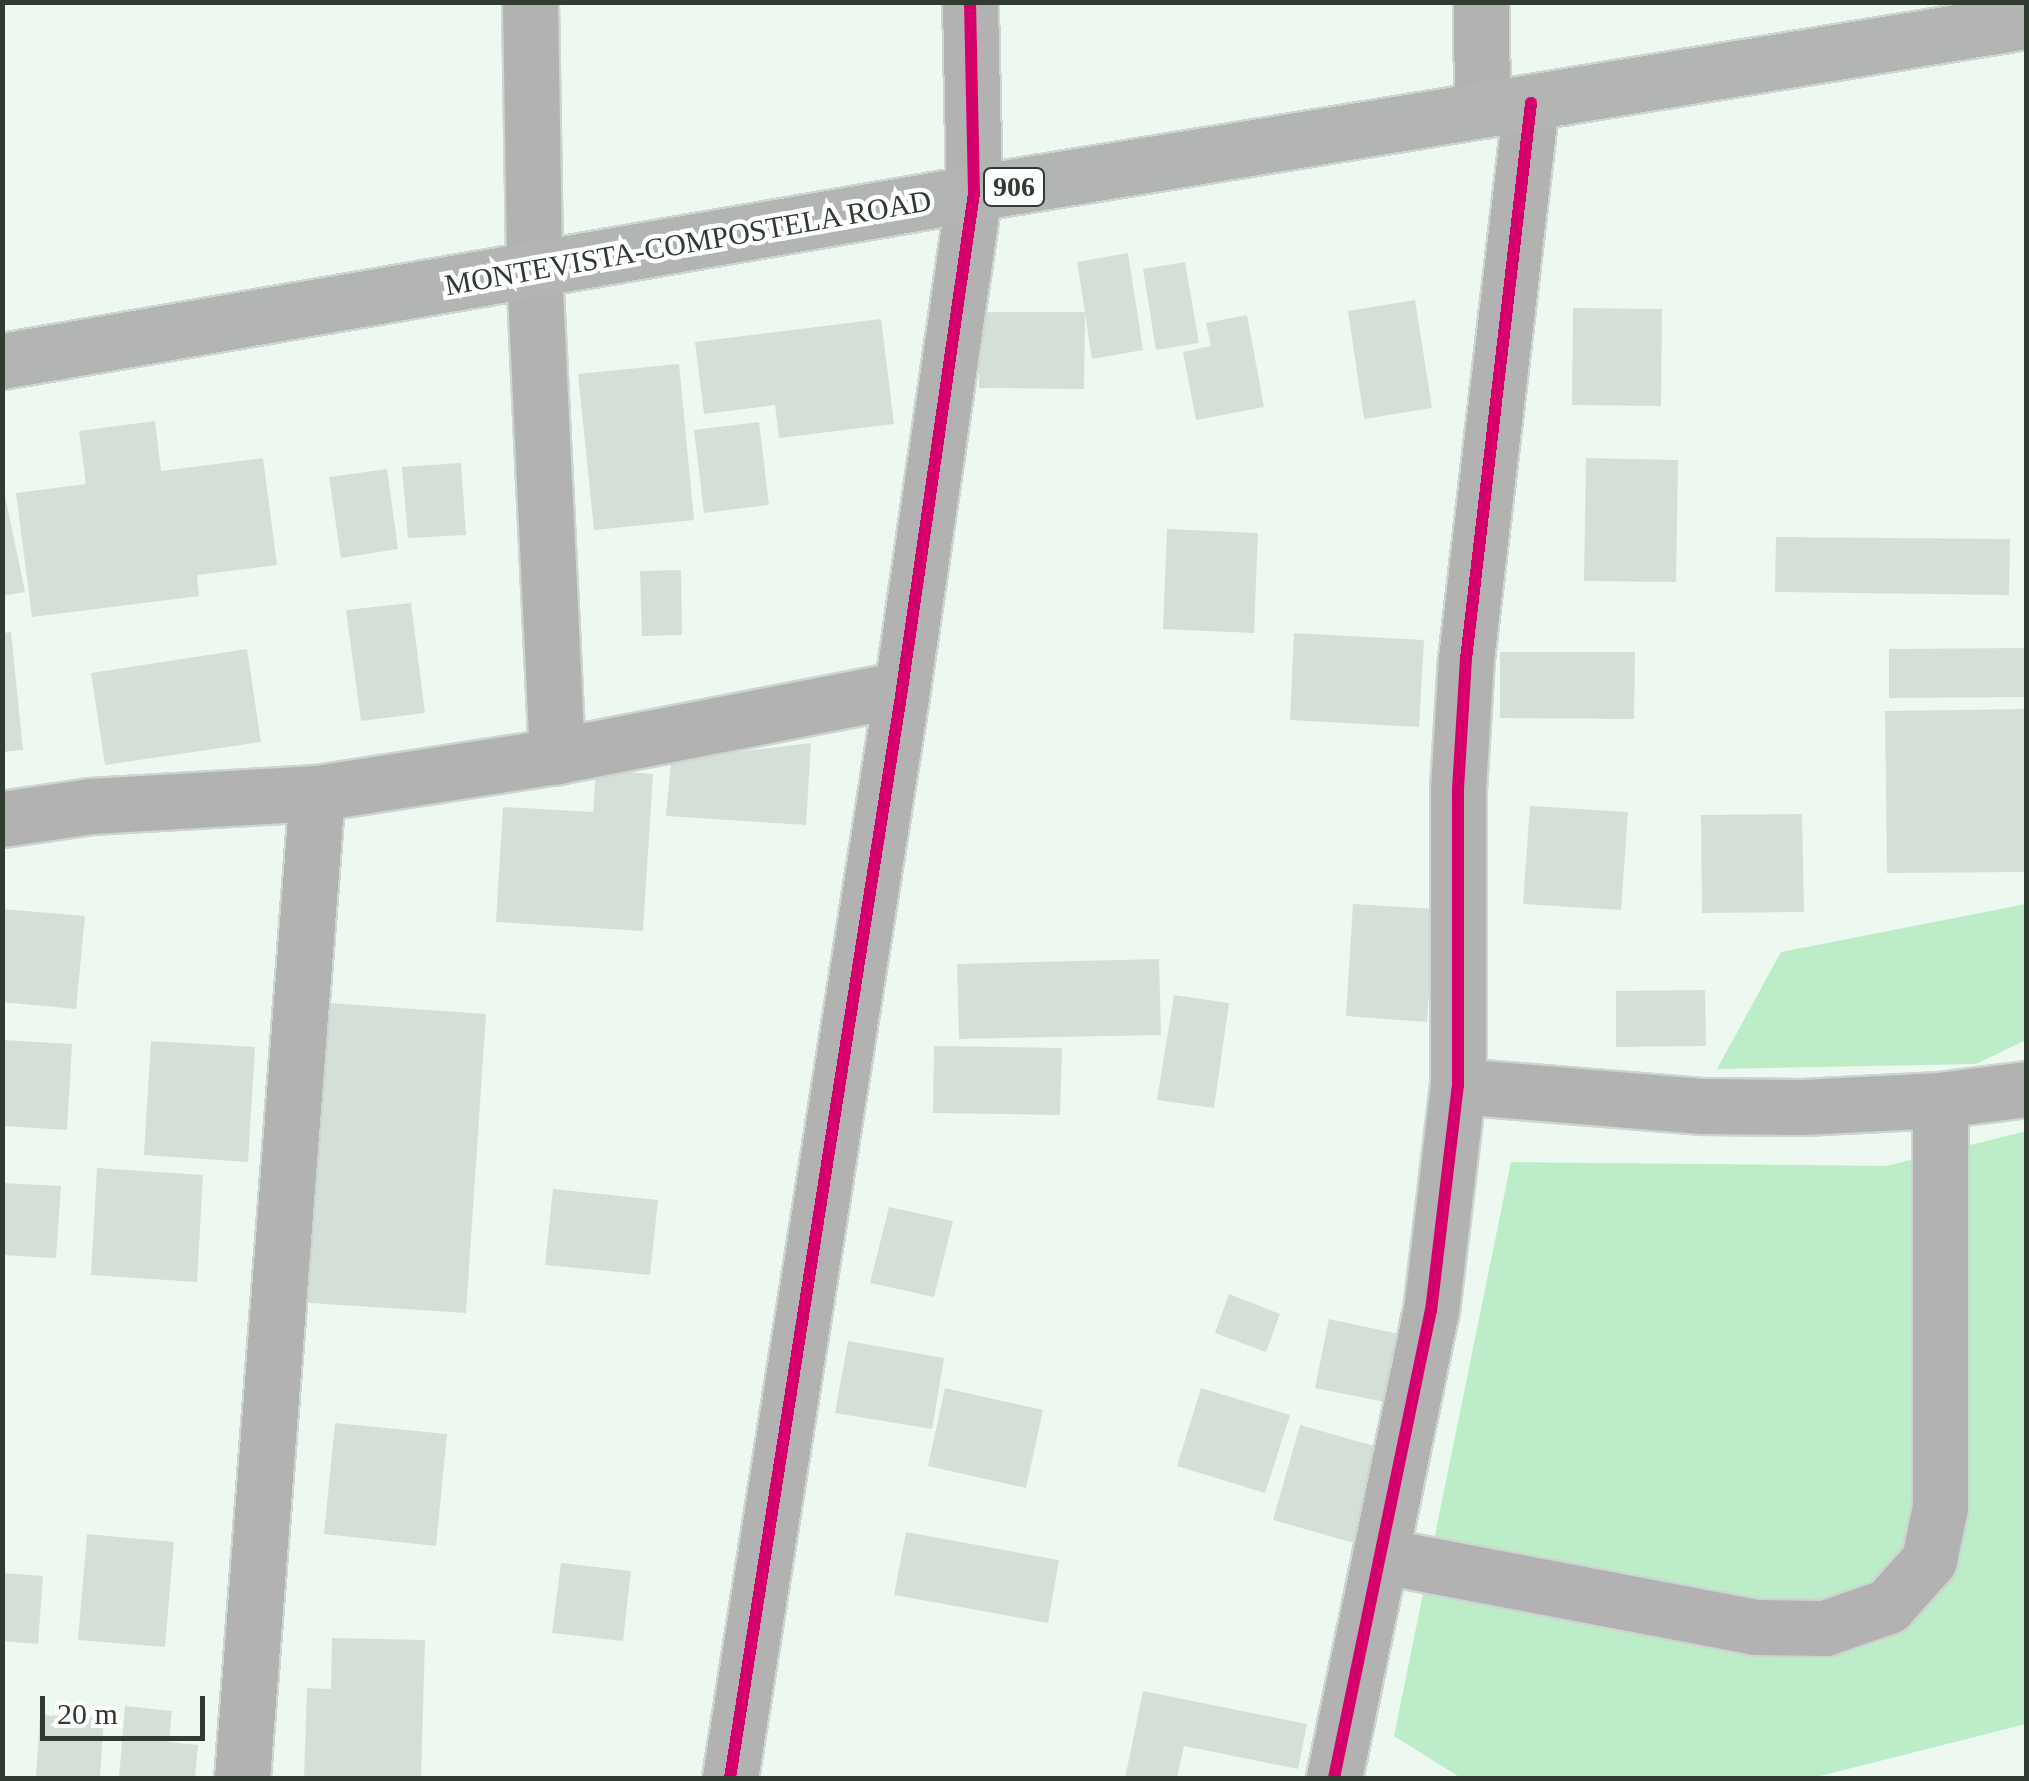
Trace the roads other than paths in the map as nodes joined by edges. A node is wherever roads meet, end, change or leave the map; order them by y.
1 (530, 2) edge
2 (970, 2) edge
3 (1481, 2) edge
4 (1996, 17) edge
5 (1506, 106) junction
6 (974, 193) junction
7 (534, 269) junction
8 (2, 362) edge
9 (902, 690) junction
10 (557, 756) junction
11 (317, 793) junction
12 (2, 819) edge
13 (1458, 1086) junction
14 (2026, 1089) edge
15 (1940, 1100) junction
16 (1383, 1556) junction
17 (242, 1778) edge
18 (730, 1778) edge
19 (1334, 1778) edge

1 - 7 street
2 - 6 street
3 - 5 street
4 - 5 main road, MONTEVISTA-COMPOSTELA ROAD / 906
5 - 6 main road, MONTEVISTA-COMPOSTELA ROAD / 906
5 - 13 street
6 - 7 main road, MONTEVISTA-COMPOSTELA ROAD / 906
6 - 9 street
7 - 8 main road, MONTEVISTA-COMPOSTELA ROAD / 906
7 - 10 street
9 - 10 street
9 - 18 street
10 - 11 street
11 - 12 street
11 - 17 street
13 - 15 street
13 - 16 street
14 - 15 street
15 - 16 street
16 - 19 street

